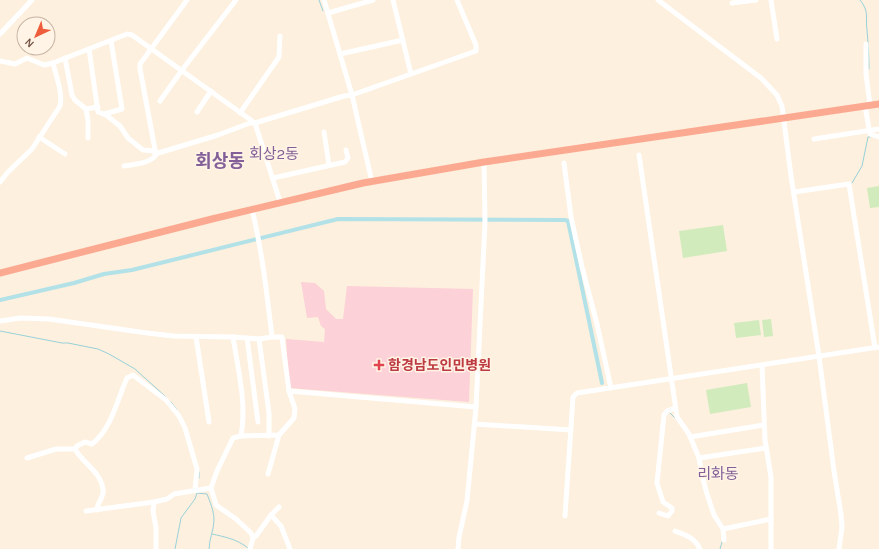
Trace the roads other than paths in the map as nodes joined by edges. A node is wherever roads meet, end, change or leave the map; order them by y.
1 (32, 0) edge
2 (187, 0) edge
3 (236, 0) edge
4 (324, 0) edge
5 (373, 0) edge
6 (393, 0) edge
7 (457, 0) edge
8 (756, 0) edge
9 (771, 0) edge
10 (660, 1) edge
11 (732, 4) edge
12 (328, 13) junction
13 (0, 34) edge
14 (280, 36) dead end
15 (777, 39) dead end
16 (402, 40) junction
17 (112, 41) junction
18 (866, 44) dead end
19 (89, 49) junction
20 (151, 49) junction
21 (340, 54) junction
22 (65, 58) junction
23 (0, 61) edge
24 (53, 63) junction
25 (182, 70) junction
26 (411, 74) junction
27 (211, 91) junction
28 (352, 95) junction
29 (160, 101) dead end
30 (879, 104) edge
31 (868, 106) junction
32 (98, 107) junction
33 (86, 109) junction
34 (197, 112) dead end
35 (240, 113) junction
36 (104, 114) junction
37 (784, 118) junction
38 (255, 123) junction
39 (879, 129) edge
40 (869, 131) junction
41 (324, 132) dead end
42 (40, 137) junction
43 (879, 137) edge
44 (88, 138) dead end
45 (814, 139) dead end
46 (346, 150) dead end
47 (155, 152) junction
48 (65, 154) dead end
49 (639, 155) dead end
50 (484, 162) junction
51 (564, 163) dead end
52 (329, 165) junction
53 (124, 166) dead end
54 (273, 178) junction
55 (0, 182) edge
56 (372, 182) junction
57 (794, 192) junction
58 (280, 202) junction
59 (252, 209) junction
60 (0, 273) edge
61 (0, 321) edge
62 (272, 336) junction
63 (196, 337) junction
64 (233, 337) junction
65 (248, 338) junction
66 (259, 340) junction
67 (877, 347) edge
68 (819, 356) junction
69 (762, 365) junction
70 (672, 378) junction
71 (611, 388) junction
72 (289, 391) junction
73 (476, 407) junction
74 (675, 408) junction
75 (209, 422) dead end
76 (258, 422) dead end
77 (474, 424) junction
78 (764, 425) junction
79 (571, 430) junction
80 (279, 435) junction
81 (241, 436) junction
82 (269, 436) junction
83 (690, 437) junction
84 (766, 448) junction
85 (75, 449) junction
86 (27, 458) dead end
87 (700, 458) junction
88 (268, 474) dead end
89 (211, 488) junction
90 (194, 490) junction
91 (154, 502) junction
92 (279, 507) dead end
93 (97, 510) junction
94 (86, 511) dead end
95 (659, 513) dead end
96 (272, 515) junction
97 (565, 516) dead end
98 (771, 519) junction
99 (723, 529) junction
100 (675, 531) dead end
101 (253, 538) junction
102 (724, 540) dead end
103 (156, 549) edge
104 (250, 549) edge
105 (290, 549) edge
106 (458, 549) edge
107 (700, 549) edge
108 (771, 549) edge
109 (839, 549) edge

1 - 13 street
2 - 20 street
3 - 25 street
4 - 12 street
5 - 12 street
6 - 16 street
7 - 26 street
8 - 11 street
9 - 15 street
10 - 37 street
12 - 21 street
14 - 35 street
16 - 21 street
16 - 26 street
17 - 19 street
17 - 20 street
17 - 36 street
18 - 31 street
19 - 22 street
19 - 32 street
20 - 25 street
20 - 47 street
21 - 28 street
22 - 24 street
22 - 33 street
23 - 24 street
24 - 42 street
25 - 27 street
25 - 29 street
26 - 28 street
27 - 34 street
27 - 35 street
28 - 38 street
28 - 56 street
30 - 31 highway
31 - 37 highway
31 - 40 street
32 - 33 street
32 - 36 street
33 - 44 street
35 - 38 street
36 - 47 street
37 - 50 highway
37 - 57 street
38 - 47 street
38 - 54 street
39 - 40 street
40 - 43 street
40 - 45 street
41 - 52 street
42 - 48 street
42 - 55 street
46 - 52 street
47 - 53 street
49 - 70 street
50 - 56 highway
50 - 73 street
51 - 71 street
52 - 54 street
54 - 58 street
56 - 58 highway
57 - 67 street
57 - 68 street
58 - 59 highway
59 - 60 highway
59 - 62 street
61 - 63 street
62 - 66 street
62 - 72 street
63 - 64 street
63 - 75 street
64 - 65 street
64 - 81 street
65 - 66 street
65 - 76 street
66 - 82 street
67 - 68 street
68 - 69 street
68 - 109 street
69 - 70 street
69 - 78 street
70 - 71 street
70 - 74 street
71 - 79 street
72 - 73 street
72 - 80 street
73 - 77 street
74 - 83 street
74 - 95 street
77 - 79 street
77 - 106 street
78 - 83 street
78 - 84 street
79 - 97 street
80 - 82 street
80 - 88 street
81 - 82 street
81 - 89 street
83 - 87 street
84 - 87 street
84 - 98 street
85 - 86 street
85 - 90 street
85 - 93 street
87 - 99 street
89 - 90 street
89 - 101 street
90 - 91 street
91 - 93 street
91 - 103 street
92 - 96 street
93 - 94 street
96 - 101 street
96 - 105 street
98 - 99 street
98 - 108 street
99 - 102 street
100 - 107 street
101 - 104 street

